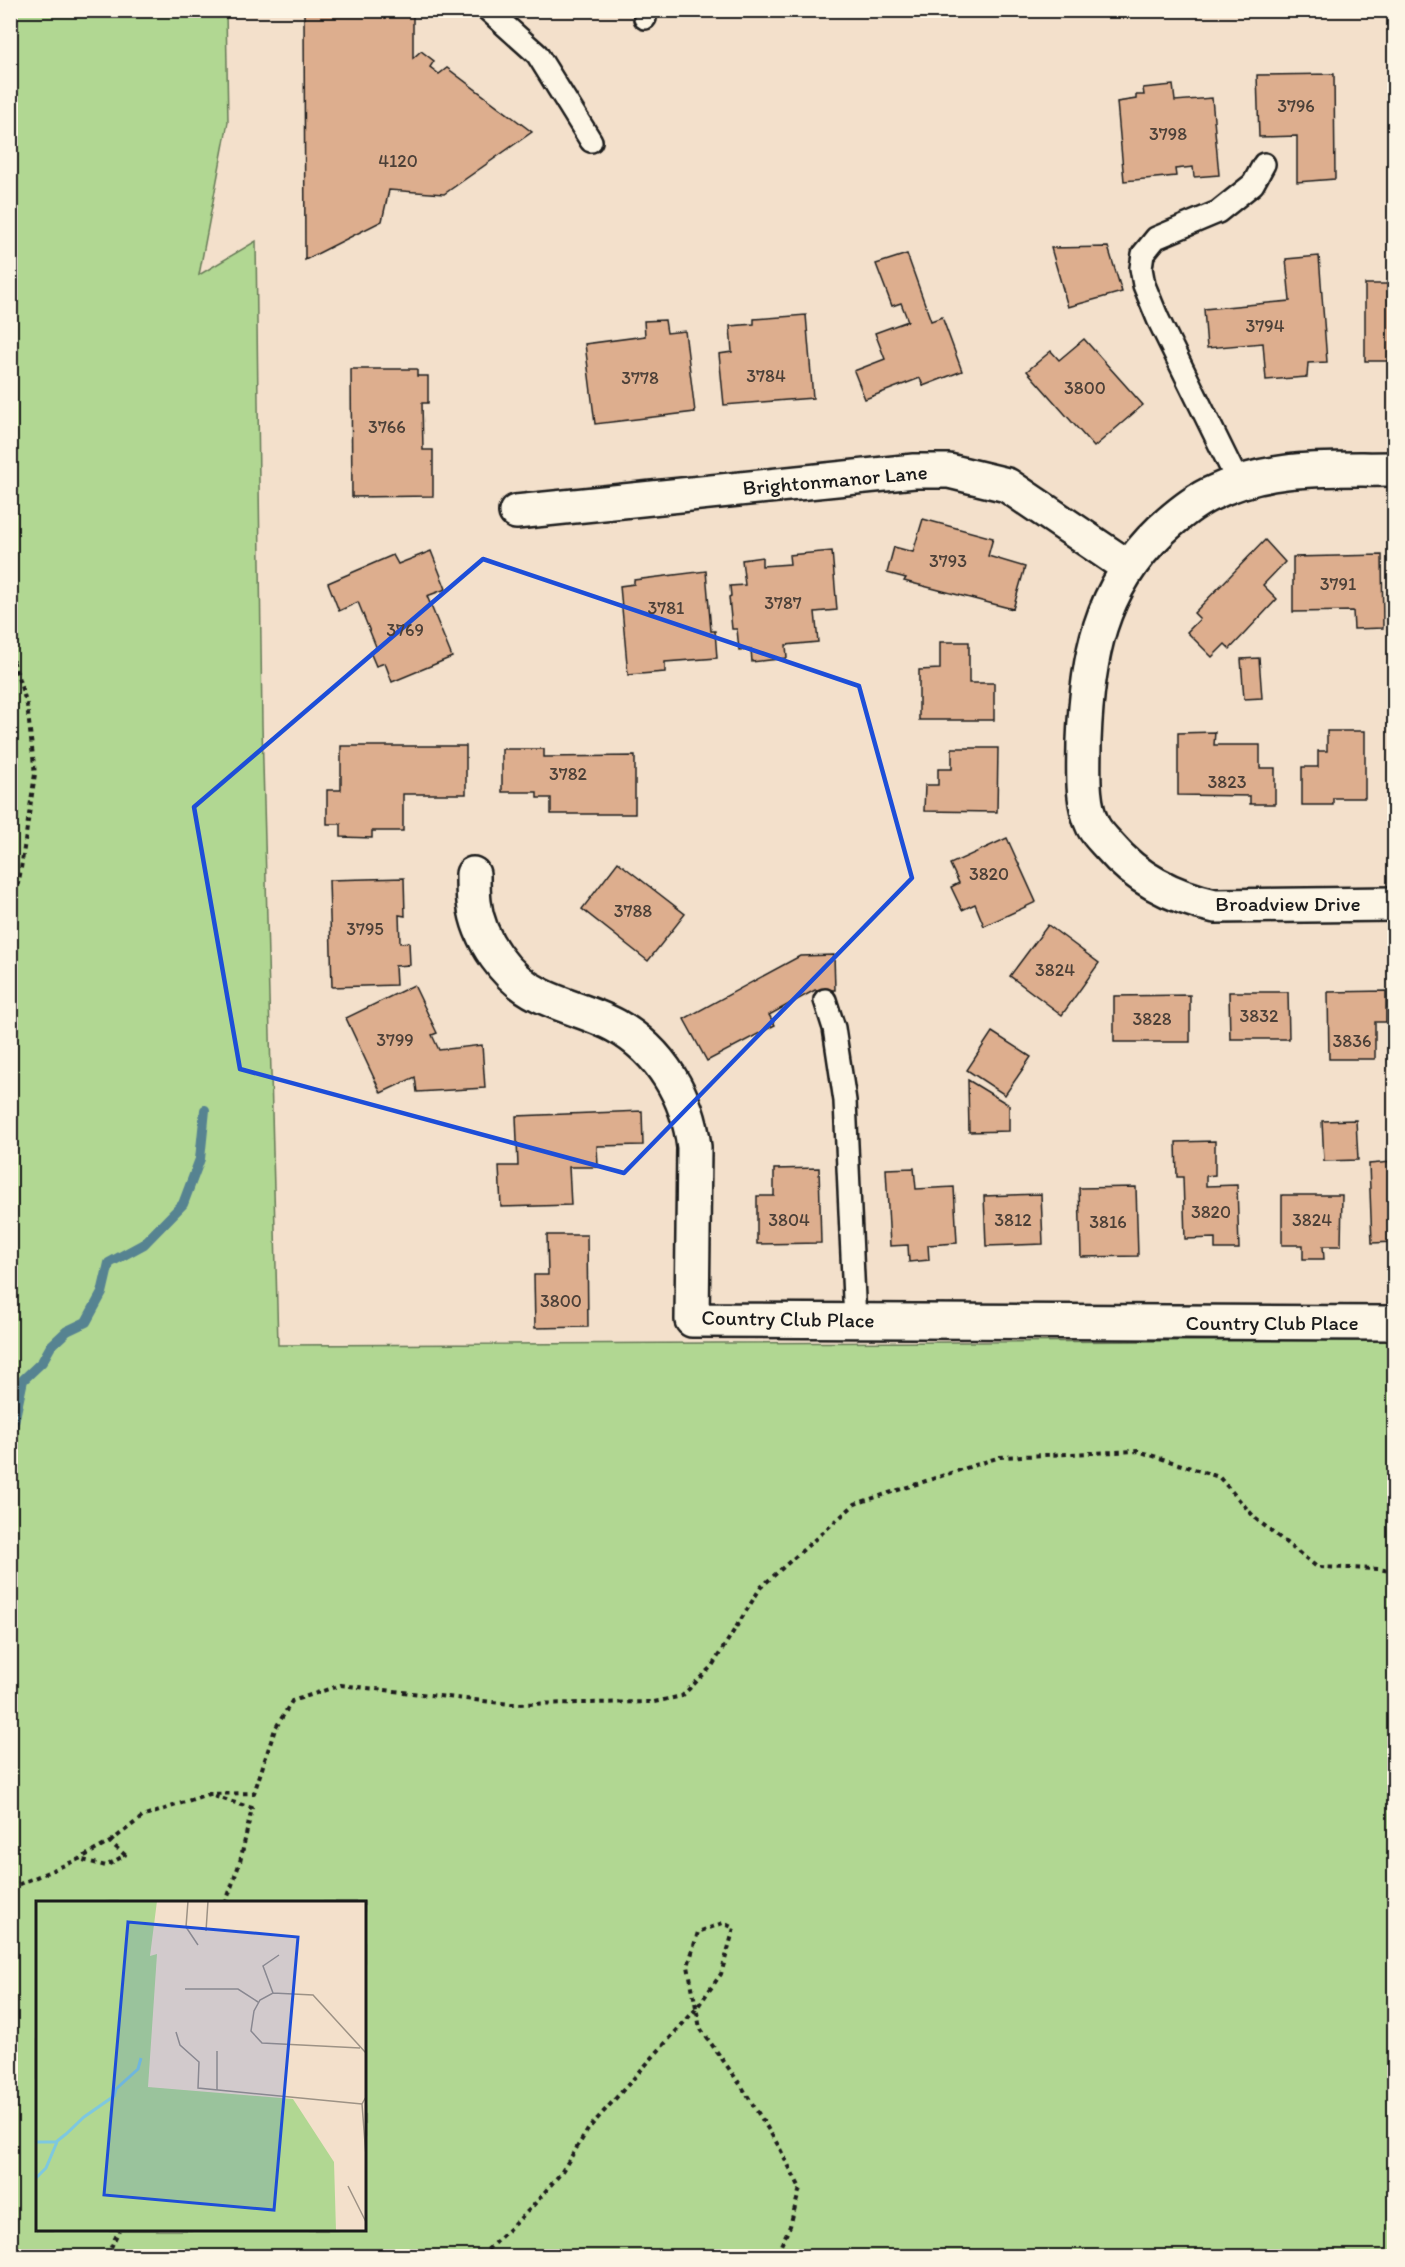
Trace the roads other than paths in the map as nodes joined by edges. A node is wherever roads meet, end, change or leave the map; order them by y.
1 (488, 10) edge
2 (591, 141) dead end
3 (1264, 164) dead end
4 (1395, 469) edge
5 (1238, 482) junction
6 (516, 512) dead end
7 (1128, 567) junction
8 (473, 874) dead end
9 (1395, 904) edge
10 (825, 1000) dead end
11 (855, 1321) junction
12 (1395, 1323) edge

1 - 2 lane
3 - 5 lane
4 - 5 street, Broadview Drive
5 - 7 street, Broadview Drive
6 - 7 street, Brightonmanor Lane
7 - 9 street, Broadview Drive
8 - 11 street, Country Club Place
10 - 11 lane
11 - 12 street, Country Club Place

